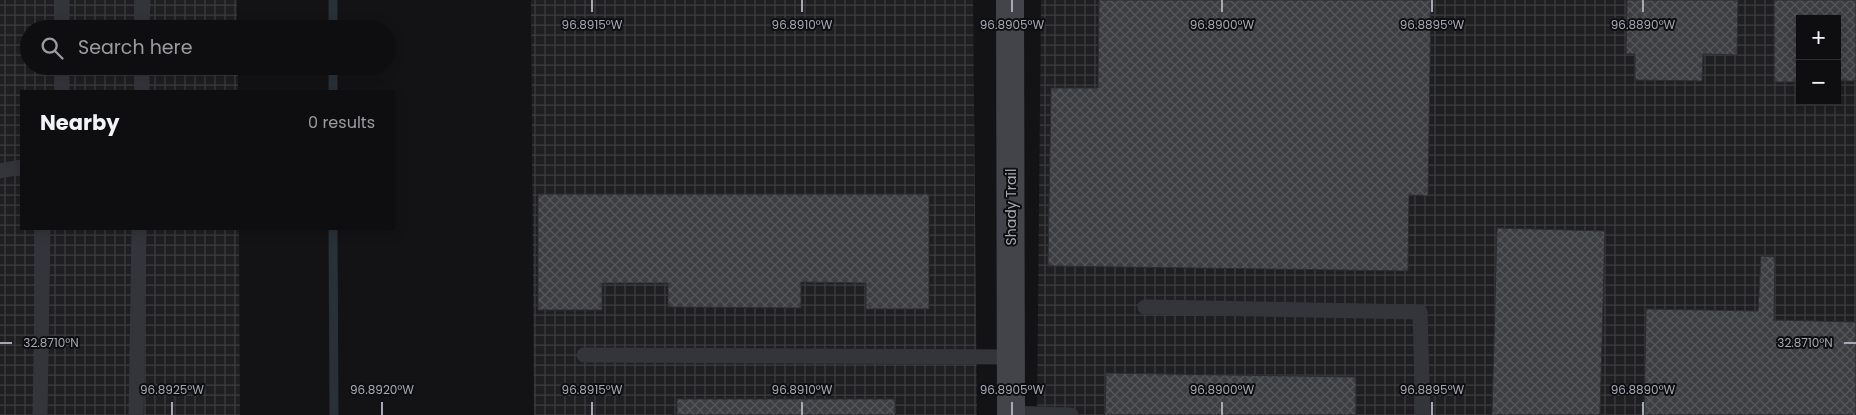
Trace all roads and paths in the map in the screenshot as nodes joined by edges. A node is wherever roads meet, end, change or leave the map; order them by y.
1 (62, 0) edge
2 (143, 0) edge
3 (1010, 0) edge
4 (62, 20) edge
5 (142, 20) edge
6 (62, 75) edge
7 (142, 75) edge
8 (62, 90) edge
9 (142, 90) edge
10 (20, 167) edge
11 (0, 171) edge
12 (43, 230) edge
13 (139, 230) edge
14 (1145, 307) dead end
15 (584, 355) dead end
16 (1011, 357) junction
17 (1011, 414) edge
18 (40, 415) edge
19 (136, 415) edge
20 (1071, 415) edge
21 (1423, 415) edge

1 - 4 lane
2 - 5 lane
3 - 16 street, Shady Trail
6 - 8 lane
7 - 9 lane
10 - 11 lane
12 - 18 lane
13 - 19 lane
14 - 21 lane
15 - 16 lane
16 - 17 street, Shady Trail
17 - 20 lane

